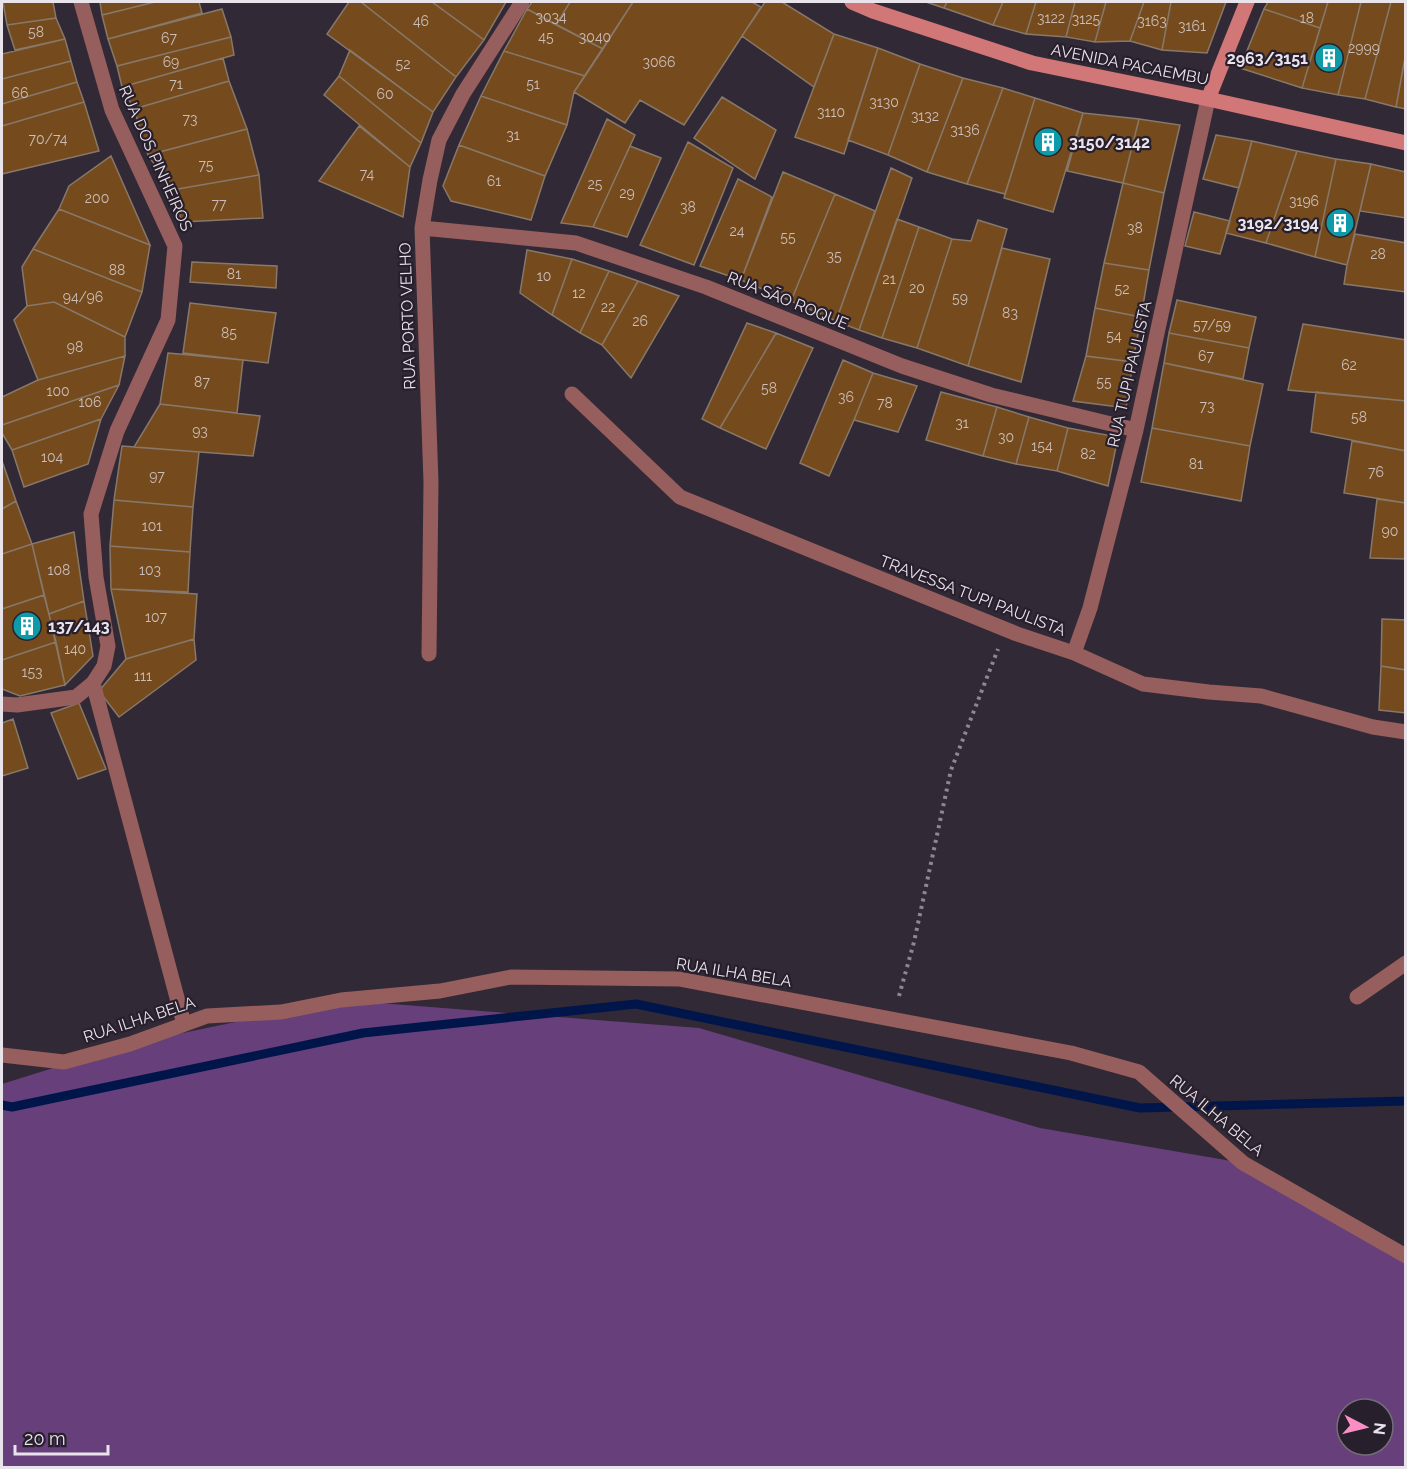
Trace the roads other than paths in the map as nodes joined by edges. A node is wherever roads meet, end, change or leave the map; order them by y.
1 (81, 2) edge
2 (522, 2) edge
3 (852, 2) edge
4 (1247, 2) edge
5 (1208, 99) junction
6 (1406, 143) edge
7 (422, 228) junction
8 (572, 394) dead end
9 (1136, 430) junction
10 (1074, 653) junction
11 (429, 654) dead end
12 (93, 683) junction
13 (2, 704) edge
14 (1406, 732) edge
15 (1406, 963) edge
16 (1357, 997) dead end
17 (184, 1024) junction
18 (2, 1055) edge
19 (1406, 1256) edge

1 - 12 street, RUA DOS PINHEIROS
2 - 7 street, RUA PORTO VELHO
3 - 5 main road, AVENIDA PACAEMBU
4 - 5 main road
5 - 6 main road, AVENIDA PACAEMBU
5 - 9 street, RUA TUPI PAULISTA
7 - 9 street, RUA SÃO ROQUE
7 - 11 street, RUA PORTO VELHO
8 - 10 street, TRAVESSA TUPI PAULISTA
9 - 10 street, RUA TUPI PAULISTA
10 - 14 street, TRAVESSA TUPI PAULISTA
12 - 13 street
12 - 17 street
15 - 16 street
17 - 18 street, RUA ILHA BELA
17 - 19 street, RUA ILHA BELA

